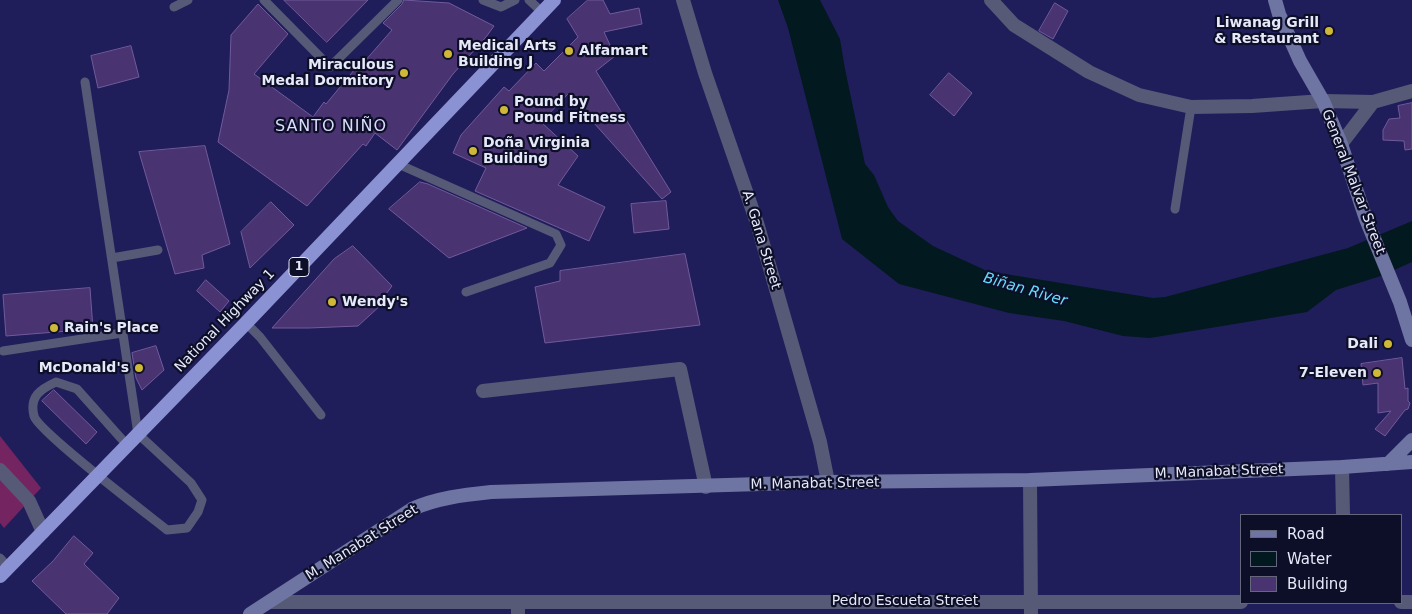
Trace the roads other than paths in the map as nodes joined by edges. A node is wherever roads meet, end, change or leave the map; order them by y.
1 (188, 0) edge
2 (264, 0) edge
3 (398, 0) edge
4 (483, 0) edge
5 (515, 0) edge
6 (530, 0) edge
7 (554, 0) edge
8 (683, 0) edge
9 (991, 0) edge
10 (1275, 0) edge
11 (174, 7) dead end
12 (542, 12) junction
13 (85, 82) dead end
14 (1412, 91) edge
15 (1323, 101) junction
16 (1373, 102) junction
17 (1191, 108) junction
18 (1341, 144) junction
19 (398, 164) junction
20 (1175, 210) dead end
21 (158, 250) dead end
22 (112, 258) junction
23 (466, 292) dead end
24 (246, 323) junction
25 (122, 334) junction
26 (1412, 340) edge
27 (3, 351) dead end
28 (483, 391) dead end
29 (321, 415) dead end
30 (138, 434) junction
31 (1412, 440) edge
32 (128, 445) junction
33 (1412, 462) edge
34 (1388, 464) junction
35 (1342, 467) junction
36 (0, 470) edge
37 (98, 474) junction
38 (1030, 480) junction
39 (828, 482) junction
40 (706, 487) junction
41 (1343, 514) edge
42 (43, 532) junction
43 (3, 567) edge
44 (270, 602) junction
45 (1240, 602) edge
46 (518, 608) edge
47 (1031, 608) edge
48 (250, 614) edge

1 - 11 lane
2 - 3 lane
4 - 5 lane
6 - 12 lane
7 - 12 highway, National Highway 1 / 1
8 - 39 street, A. Gana Street
9 - 17 street
10 - 15 main road, General Malvar Street
12 - 19 highway, National Highway 1 / 1
13 - 22 lane
14 - 16 street
15 - 16 street
15 - 17 street
15 - 18 main road, General Malvar Street
16 - 18 street
17 - 20 lane
18 - 26 main road, General Malvar Street
19 - 23 lane
19 - 24 highway, National Highway 1 / 1
21 - 22 lane
22 - 25 lane
24 - 29 lane
24 - 30 highway, National Highway 1 / 1
25 - 27 lane
25 - 30 lane
28 - 40 street
30 - 32 highway, National Highway 1 / 1
30 - 37 lane
31 - 34 main road
32 - 37 highway, National Highway 1 / 1
32 - 37 lane
33 - 34 main road, M. Manabat Street
34 - 35 main road, M. Manabat Street
35 - 38 main road, M. Manabat Street
35 - 41 street
36 - 42 street
37 - 42 highway, National Highway 1 / 1
38 - 39 main road, M. Manabat Street
38 - 47 street
39 - 40 main road, M. Manabat Street
40 - 44 main road, M. Manabat Street
42 - 43 highway, National Highway 1 / 1
44 - 46 street, Pedro Escueta Street
44 - 48 main road, M. Manabat Street
45 - 47 street, Pedro Escueta Street
46 - 47 street, Pedro Escueta Street

